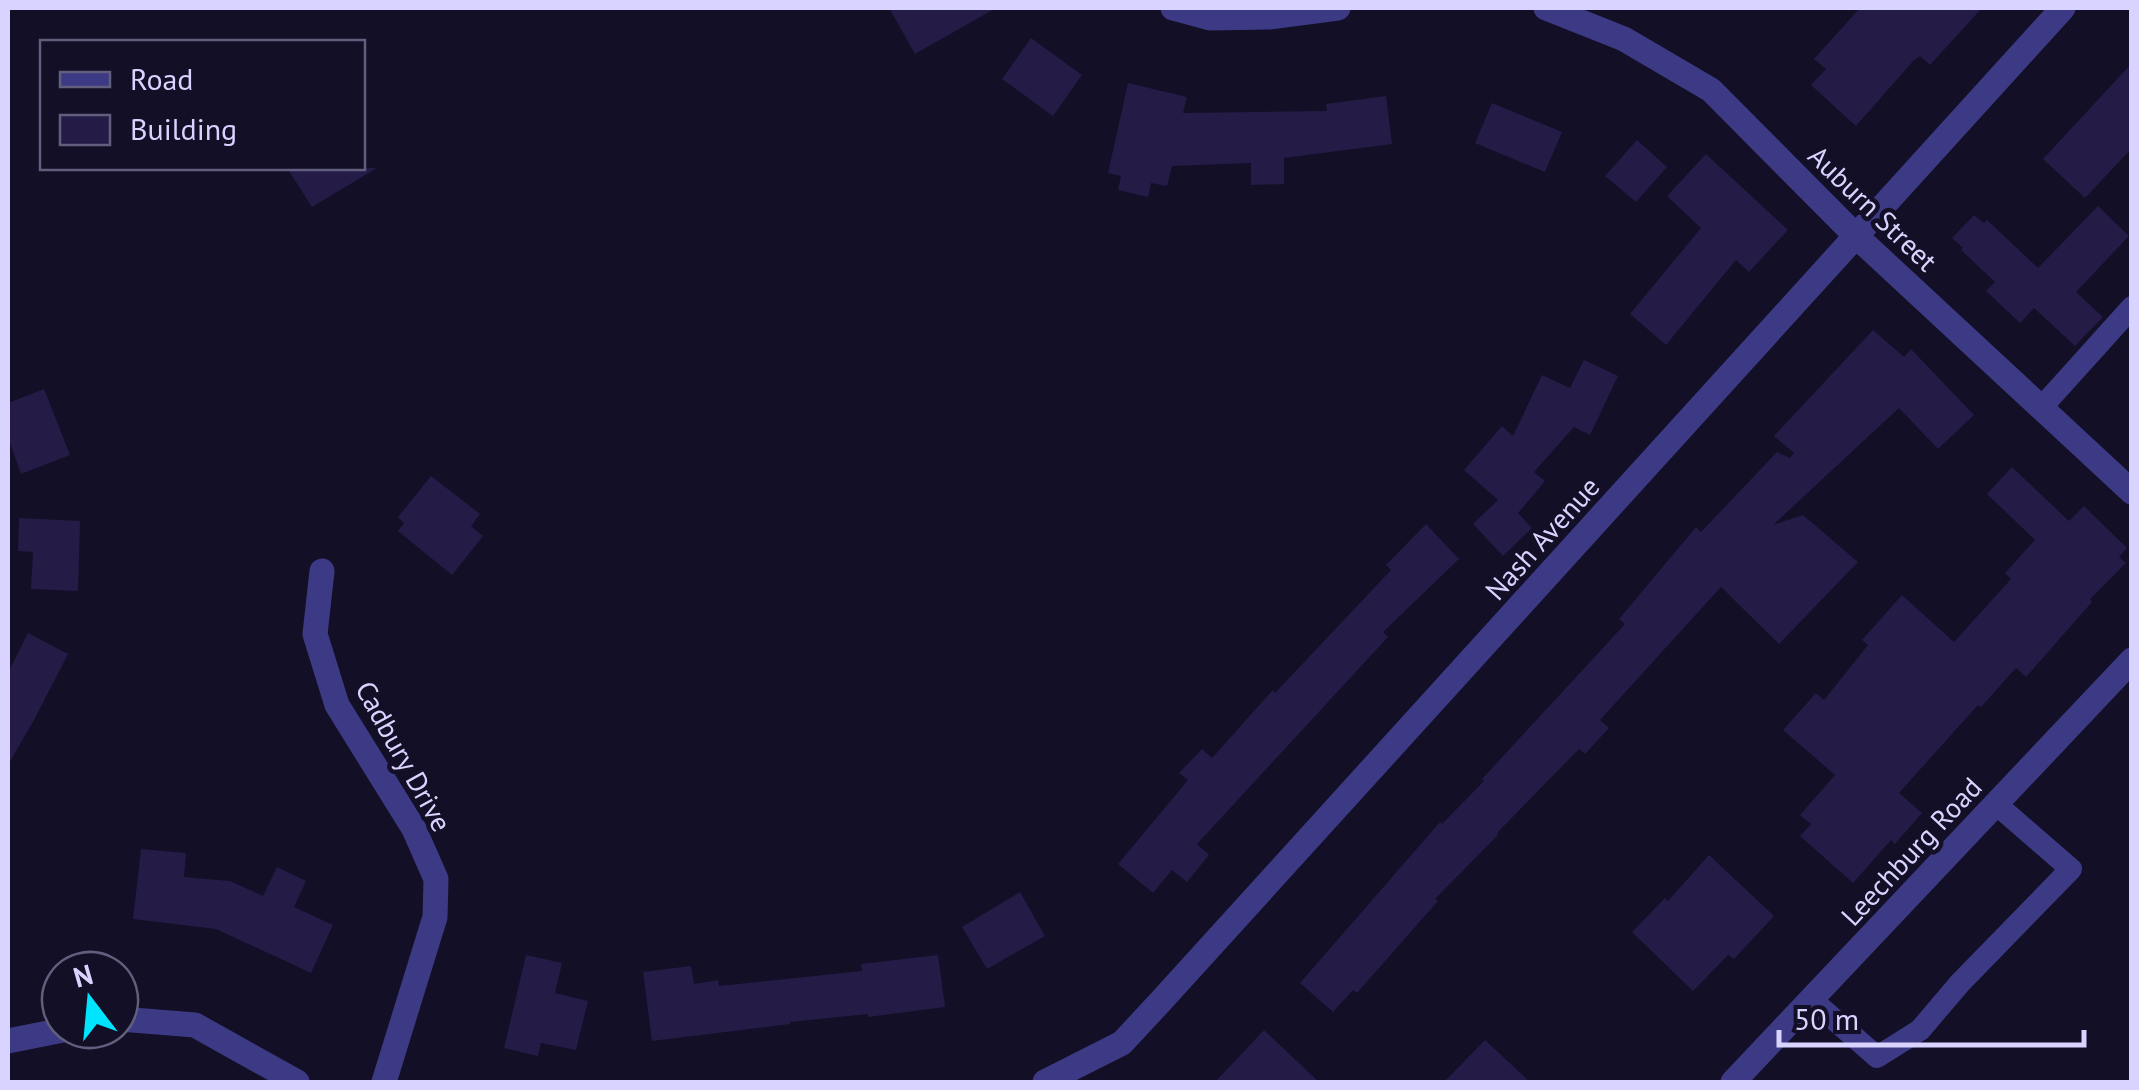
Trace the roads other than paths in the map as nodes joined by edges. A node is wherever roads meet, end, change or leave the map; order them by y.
1 (1173, 8) edge
2 (1338, 8) edge
3 (1546, 8) edge
4 (2063, 8) edge
5 (1857, 236) junction
6 (2132, 307) edge
7 (2042, 408) junction
8 (2132, 492) edge
9 (322, 571) dead end
10 (2132, 660) edge
11 (1996, 804) junction
12 (1812, 1000) junction
13 (140, 1021) edge
14 (40, 1035) edge
15 (8, 1041) edge
16 (297, 1082) edge
17 (384, 1082) edge
18 (1045, 1082) edge
19 (1733, 1082) edge

1 - 2 street
3 - 5 street, Auburn Street
4 - 5 street, Nash Avenue
5 - 7 street, Auburn Street
5 - 18 street, Nash Avenue
6 - 7 lane
7 - 8 street, Auburn Street
9 - 17 street, Cadbury Drive
10 - 11 street, Leechburg Road
11 - 12 street, Leechburg Road
11 - 12 lane
12 - 19 street, Leechburg Road
13 - 16 street
14 - 15 street

